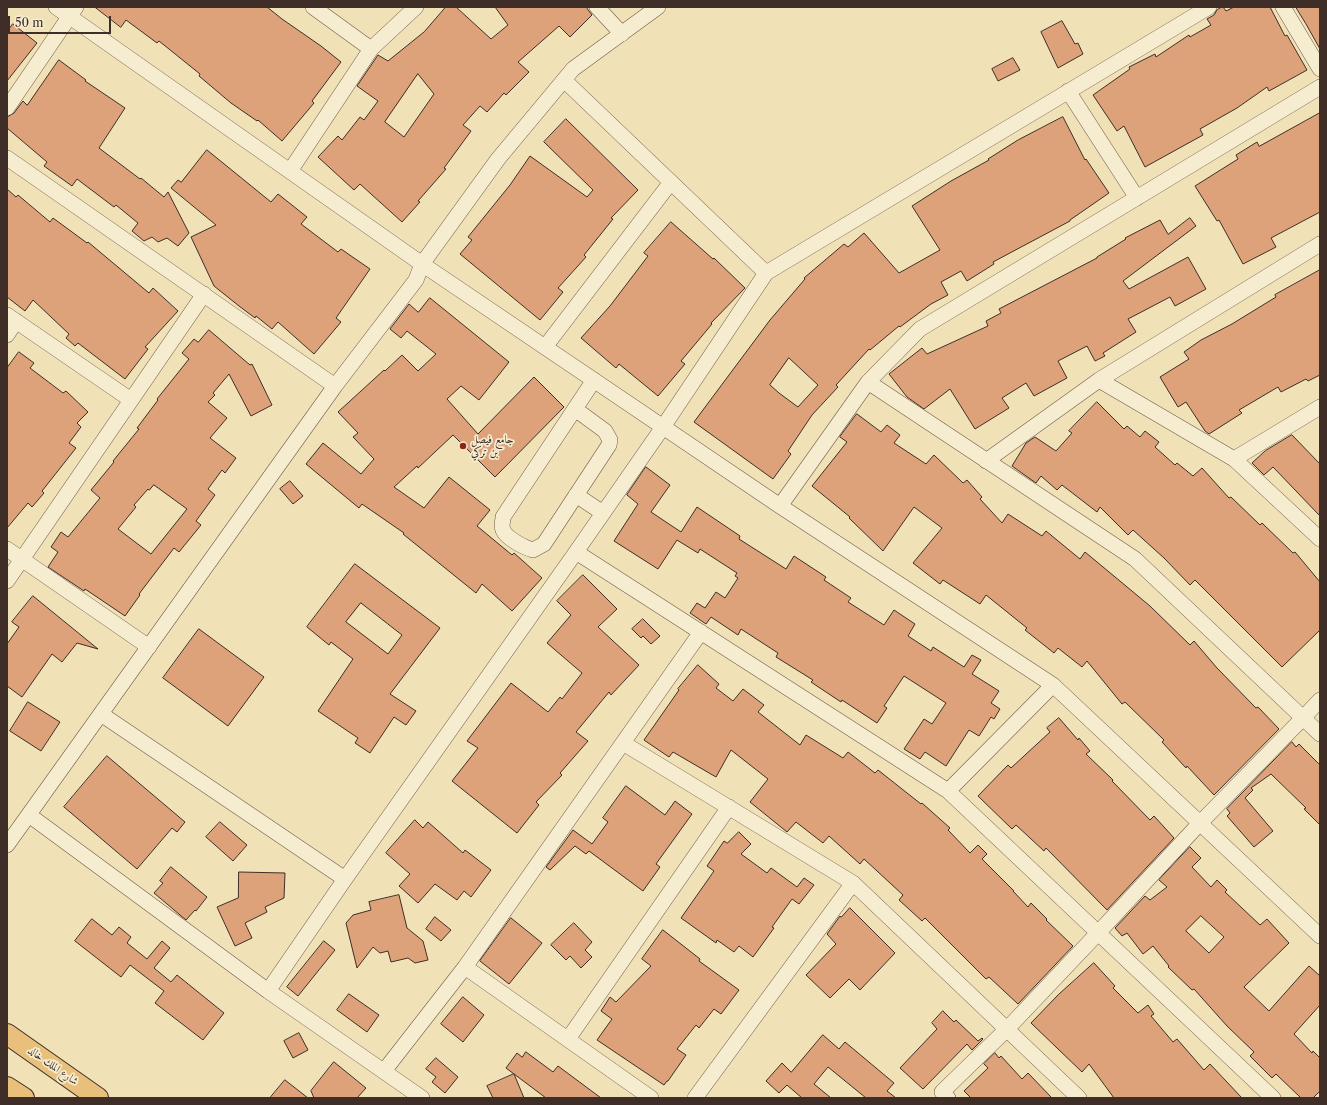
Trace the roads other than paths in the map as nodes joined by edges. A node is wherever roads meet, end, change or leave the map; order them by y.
1 (56, 7) edge
2 (313, 7) edge
3 (416, 7) edge
4 (597, 7) edge
5 (658, 7) edge
6 (1209, 7) edge
7 (1283, 7) edge
8 (73, 12) edge
9 (622, 34) junction
10 (371, 50) junction
11 (1320, 69) edge
12 (564, 80) junction
13 (1320, 87) edge
14 (1068, 91) junction
15 (7, 108) edge
16 (7, 158) edge
17 (290, 171) junction
18 (671, 182) junction
19 (1136, 198) junction
20 (1320, 244) edge
21 (422, 264) junction
22 (766, 272) junction
23 (204, 294) junction
24 (12, 318) edge
25 (7, 335) edge
26 (545, 347) junction
27 (594, 380) junction
28 (1099, 380) junction
29 (868, 382) junction
30 (335, 386) junction
31 (131, 400) junction
32 (1320, 408) edge
33 (575, 409) junction
34 (663, 427) junction
35 (1234, 459) junction
36 (986, 461) junction
37 (576, 495) junction
38 (780, 506) junction
39 (603, 513) junction
40 (1320, 538) edge
41 (7, 549) edge
42 (576, 552) junction
43 (22, 559) junction
44 (7, 581) edge
45 (701, 632) junction
46 (149, 647) junction
47 (1053, 686) junction
48 (1320, 700) edge
49 (101, 714) junction
50 (1303, 718) junction
51 (1320, 734) edge
52 (623, 743) junction
53 (948, 791) junction
54 (729, 807) junction
55 (29, 815) junction
56 (1200, 823) junction
57 (13, 826) edge
58 (7, 845) edge
59 (345, 880) junction
60 (853, 883) junction
61 (1098, 933) junction
62 (1320, 936) edge
63 (465, 967) junction
64 (268, 991) junction
65 (1007, 1029) junction
66 (7, 1034) edge
67 (568, 1039) junction
68 (384, 1071) junction
69 (942, 1096) edge
70 (98, 1098) edge
71 (422, 1098) edge
72 (651, 1098) edge
73 (695, 1098) edge
74 (1079, 1098) edge
75 (1273, 1098) edge

1 - 8 street
2 - 10 street
3 - 10 street
4 - 9 street
5 - 9 street
6 - 14 street
7 - 11 street
8 - 15 street
8 - 17 street
9 - 12 street
10 - 17 street
12 - 18 street
12 - 21 street
13 - 19 street
14 - 19 street
14 - 22 street
16 - 23 street
17 - 21 street
18 - 22 street
18 - 26 street
19 - 29 street
20 - 28 street
21 - 26 street
21 - 30 street
22 - 34 street
23 - 30 street
23 - 31 street
24 - 25 street
24 - 31 street
26 - 27 street
27 - 33 street
27 - 34 street
28 - 35 street
28 - 36 street
29 - 36 street
29 - 38 street
30 - 46 street
31 - 43 street
32 - 35 street
33 - 37 street
33 - 37 street
34 - 38 street
34 - 39 street
35 - 40 street
36 - 50 street
37 - 39 street
38 - 47 street
39 - 42 street
41 - 43 street
42 - 45 street
42 - 59 street
43 - 44 street
43 - 46 street
45 - 52 street
45 - 53 street
46 - 49 street
47 - 53 street
47 - 56 street
48 - 50 street
49 - 55 street
49 - 59 street
50 - 51 street
50 - 56 street
52 - 54 street
52 - 63 street
53 - 61 street
54 - 60 street
54 - 67 street
55 - 57 street
55 - 64 street
56 - 61 street
56 - 62 street
57 - 58 street
59 - 64 street
60 - 65 street
60 - 73 street
61 - 65 street
61 - 75 street
63 - 67 street
63 - 68 street
64 - 68 street
65 - 69 street
65 - 74 street
66 - 70 main road, شارع الملك خالد
67 - 72 street
68 - 71 street

